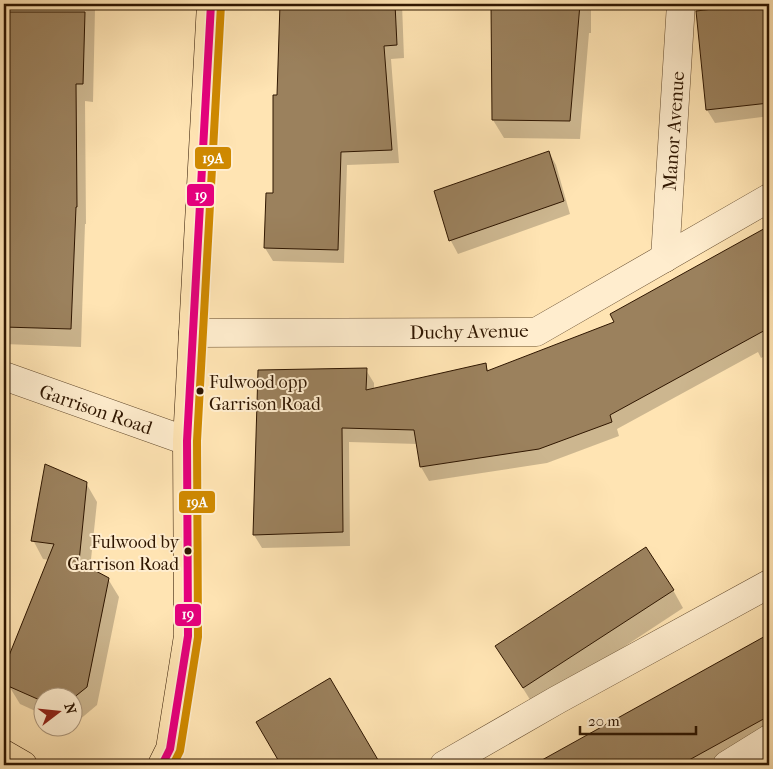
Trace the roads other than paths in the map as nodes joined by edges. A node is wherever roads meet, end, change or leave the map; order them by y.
1 (211, 4) edge
2 (681, 4) edge
3 (769, 198) edge
4 (665, 258) junction
5 (193, 333) junction
6 (4, 376) edge
7 (187, 441) junction
8 (769, 584) edge
9 (769, 740) edge
10 (4, 754) edge
11 (23, 765) edge
12 (162, 765) edge
13 (444, 765) edge
14 (726, 765) edge

1 - 5 main road
2 - 4 street, Manor Avenue
3 - 4 street, Duchy Avenue
4 - 5 street, Duchy Avenue
5 - 7 main road
6 - 7 street, Garrison Road
7 - 12 main road
8 - 13 street
9 - 14 street
10 - 11 main road

